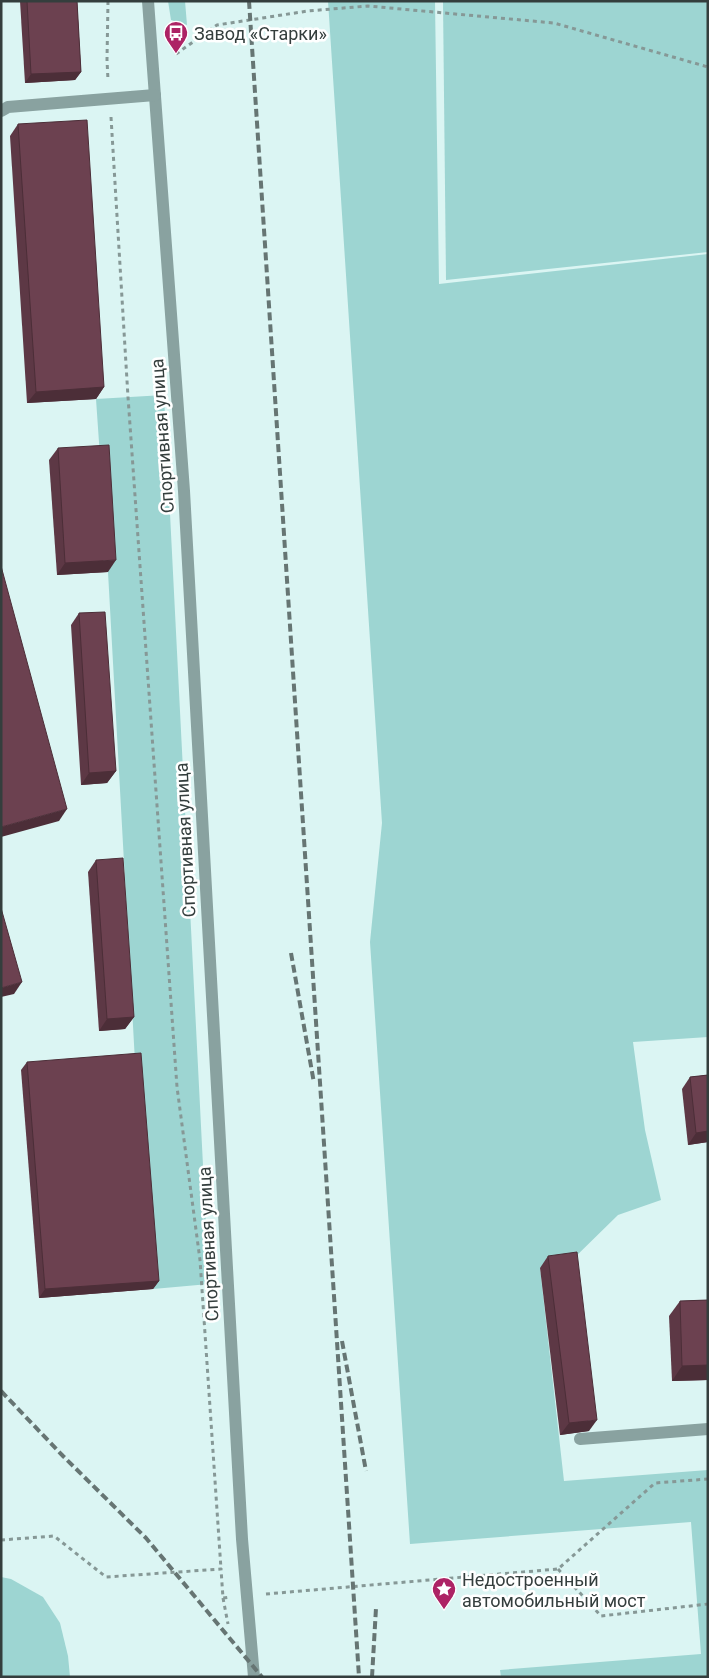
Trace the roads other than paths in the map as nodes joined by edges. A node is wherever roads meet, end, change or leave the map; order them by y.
1 (148, 1) edge
2 (155, 95) junction
3 (1, 112) edge
4 (708, 1429) edge
5 (580, 1439) edge
6 (254, 1677) edge

1 - 2 street, Спортивная улица
2 - 3 street
2 - 6 street, Спортивная улица
4 - 5 street

